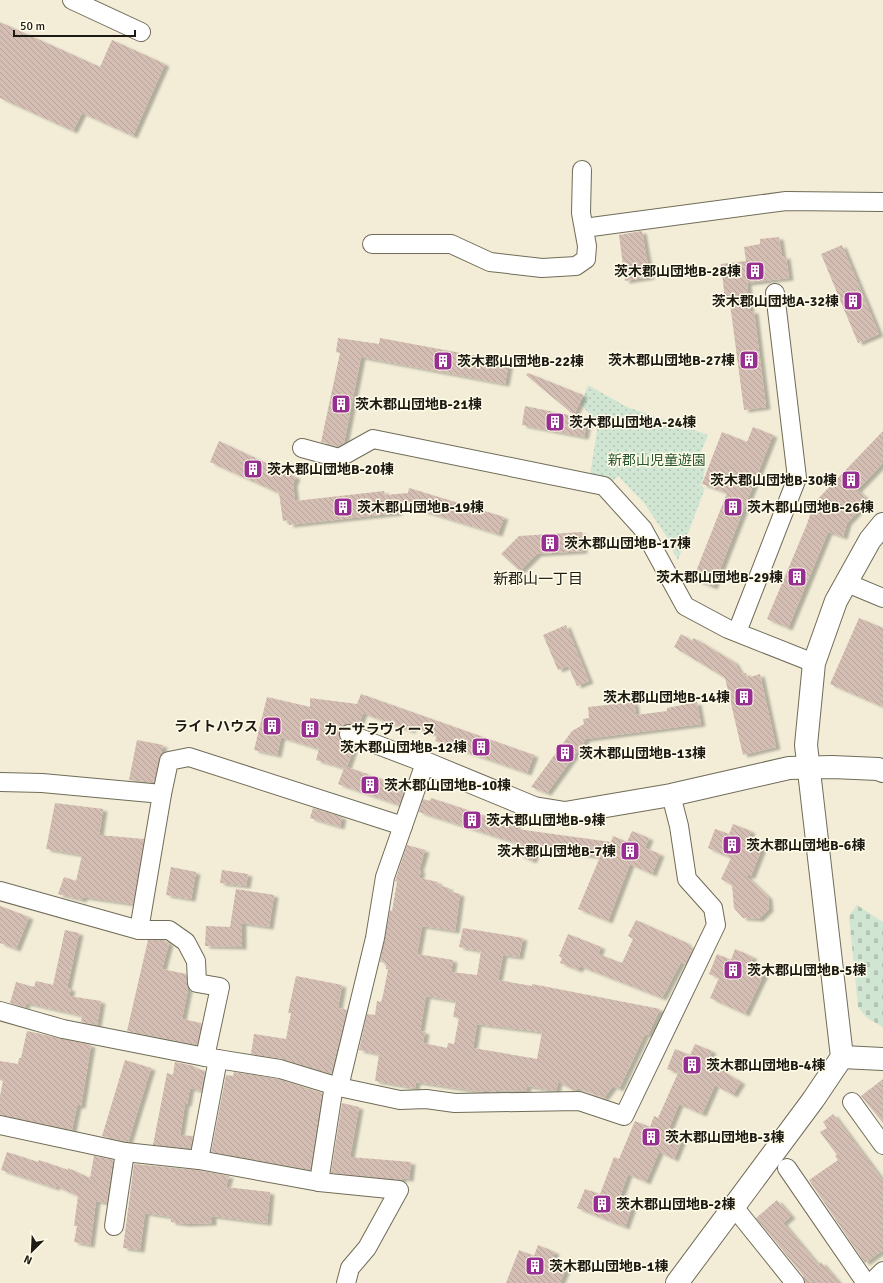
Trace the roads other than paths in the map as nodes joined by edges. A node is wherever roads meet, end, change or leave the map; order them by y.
1 (72, 0) edge
2 (141, 32) dead end
3 (582, 170) dead end
4 (883, 202) edge
5 (584, 228) junction
6 (372, 244) dead end
7 (775, 293) dead end
8 (302, 448) dead end
9 (883, 524) edge
10 (847, 583) junction
11 (883, 598) edge
12 (737, 632) junction
13 (814, 663) junction
14 (350, 734) dead end
15 (425, 763) junction
16 (809, 768) junction
17 (883, 771) edge
18 (0, 782) edge
19 (162, 794) junction
20 (671, 795) junction
21 (403, 826) junction
22 (0, 891) edge
23 (139, 930) junction
24 (0, 1011) edge
25 (842, 1057) junction
26 (211, 1058) junction
27 (883, 1059) edge
28 (337, 1086) junction
29 (852, 1102) dead end
30 (0, 1125) edge
31 (883, 1145) edge
32 (125, 1152) junction
33 (199, 1160) junction
34 (787, 1168) dead end
35 (319, 1182) junction
36 (734, 1207) junction
37 (114, 1226) dead end
38 (883, 1271) edge
39 (346, 1283) edge
40 (677, 1283) edge
41 (794, 1283) edge
42 (866, 1283) edge
43 (871, 1283) edge

1 - 2 street
3 - 5 street
4 - 5 street
5 - 6 street
7 - 12 street
8 - 12 street
9 - 10 street
10 - 11 street
10 - 13 street
12 - 13 street
13 - 16 street
14 - 15 street
15 - 20 street
15 - 21 street
16 - 17 street
16 - 20 street
16 - 25 street
18 - 19 street
19 - 21 street
19 - 23 street
20 - 28 street
21 - 28 street
22 - 23 street
23 - 26 street
24 - 26 street
25 - 27 street
25 - 36 street
26 - 28 street
26 - 33 street
28 - 35 street
29 - 31 street
30 - 32 street
32 - 33 street
32 - 37 street
33 - 35 street
34 - 42 street
35 - 39 street
36 - 40 street
36 - 41 street
38 - 43 street

